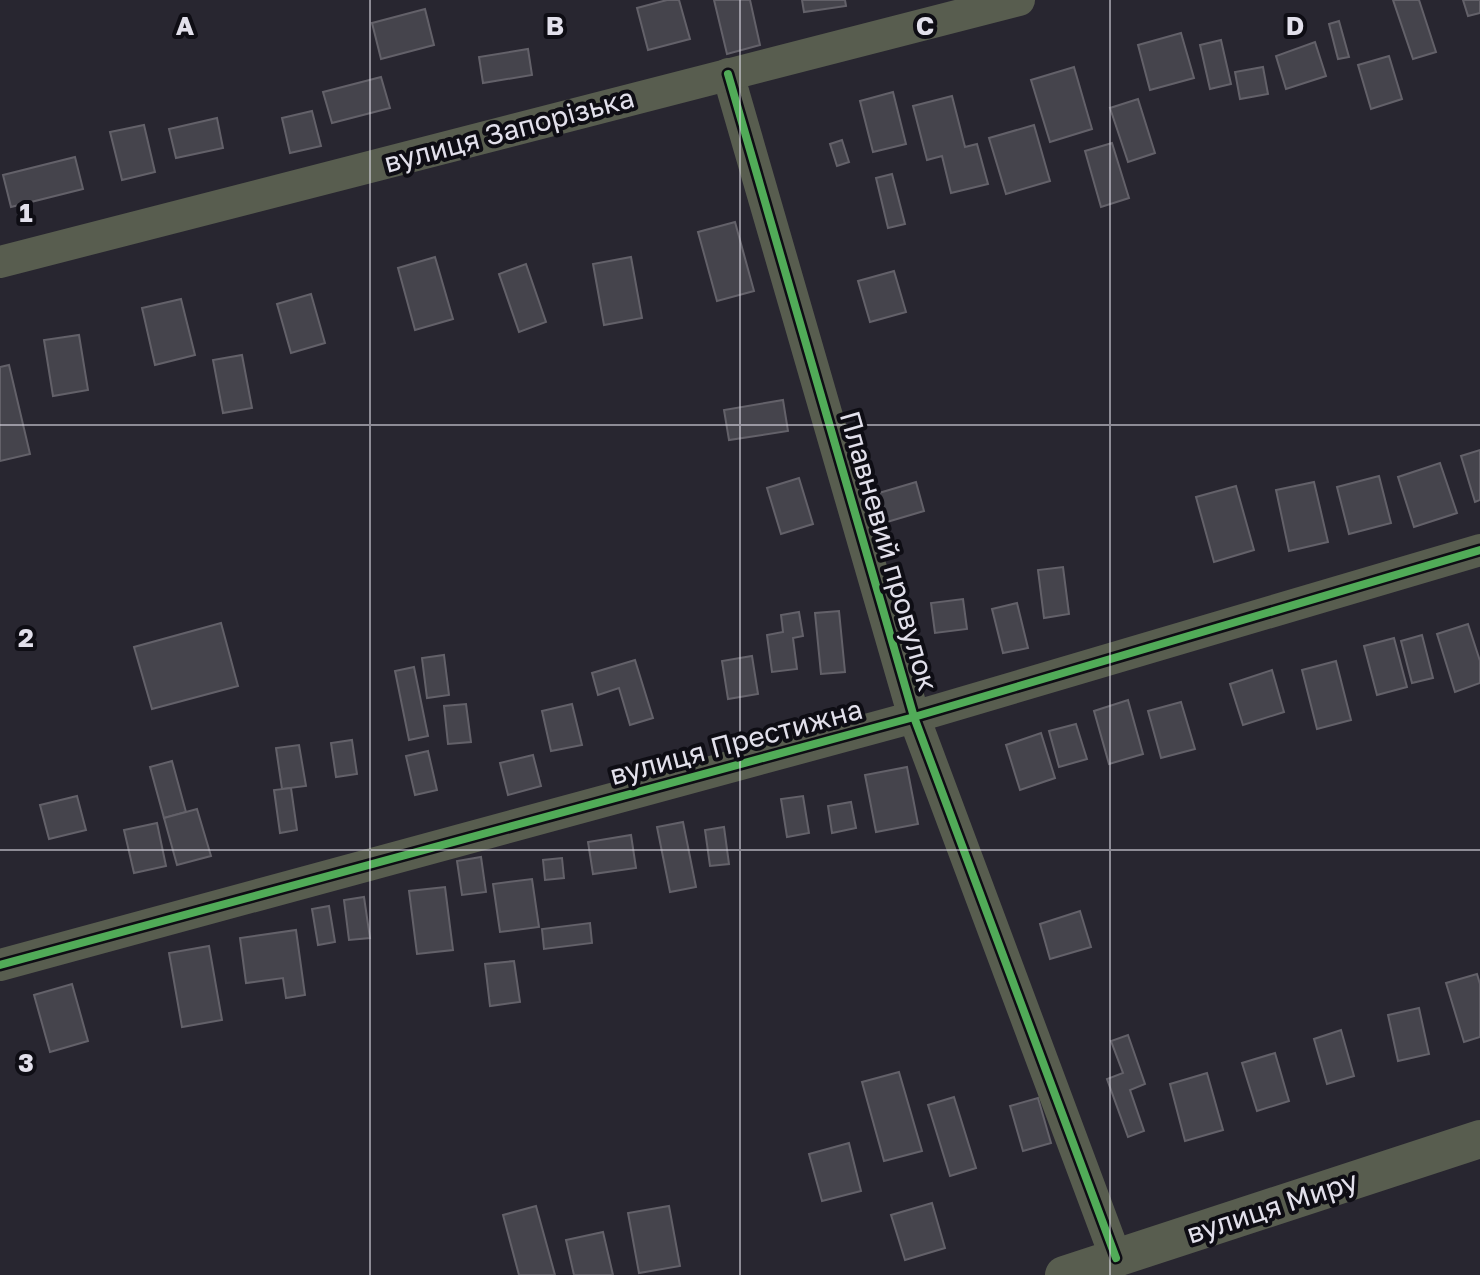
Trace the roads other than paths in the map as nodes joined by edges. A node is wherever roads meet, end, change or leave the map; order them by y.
1 (1019, 0) edge
2 (728, 74) junction
3 (0, 262) edge
4 (1480, 550) edge
5 (914, 717) junction
6 (0, 965) edge
7 (1480, 1139) edge
8 (1116, 1258) junction
9 (1064, 1275) edge

1 - 2 street, вулиця Запорізька
2 - 3 street, вулиця Запорізька
2 - 5 street, Плавневий провулок
4 - 5 street, вулиця Престижна
5 - 6 street, вулиця Престижна
5 - 8 street, Плавневий провулок
7 - 8 street, вулиця Миру
8 - 9 street, вулиця Миру

